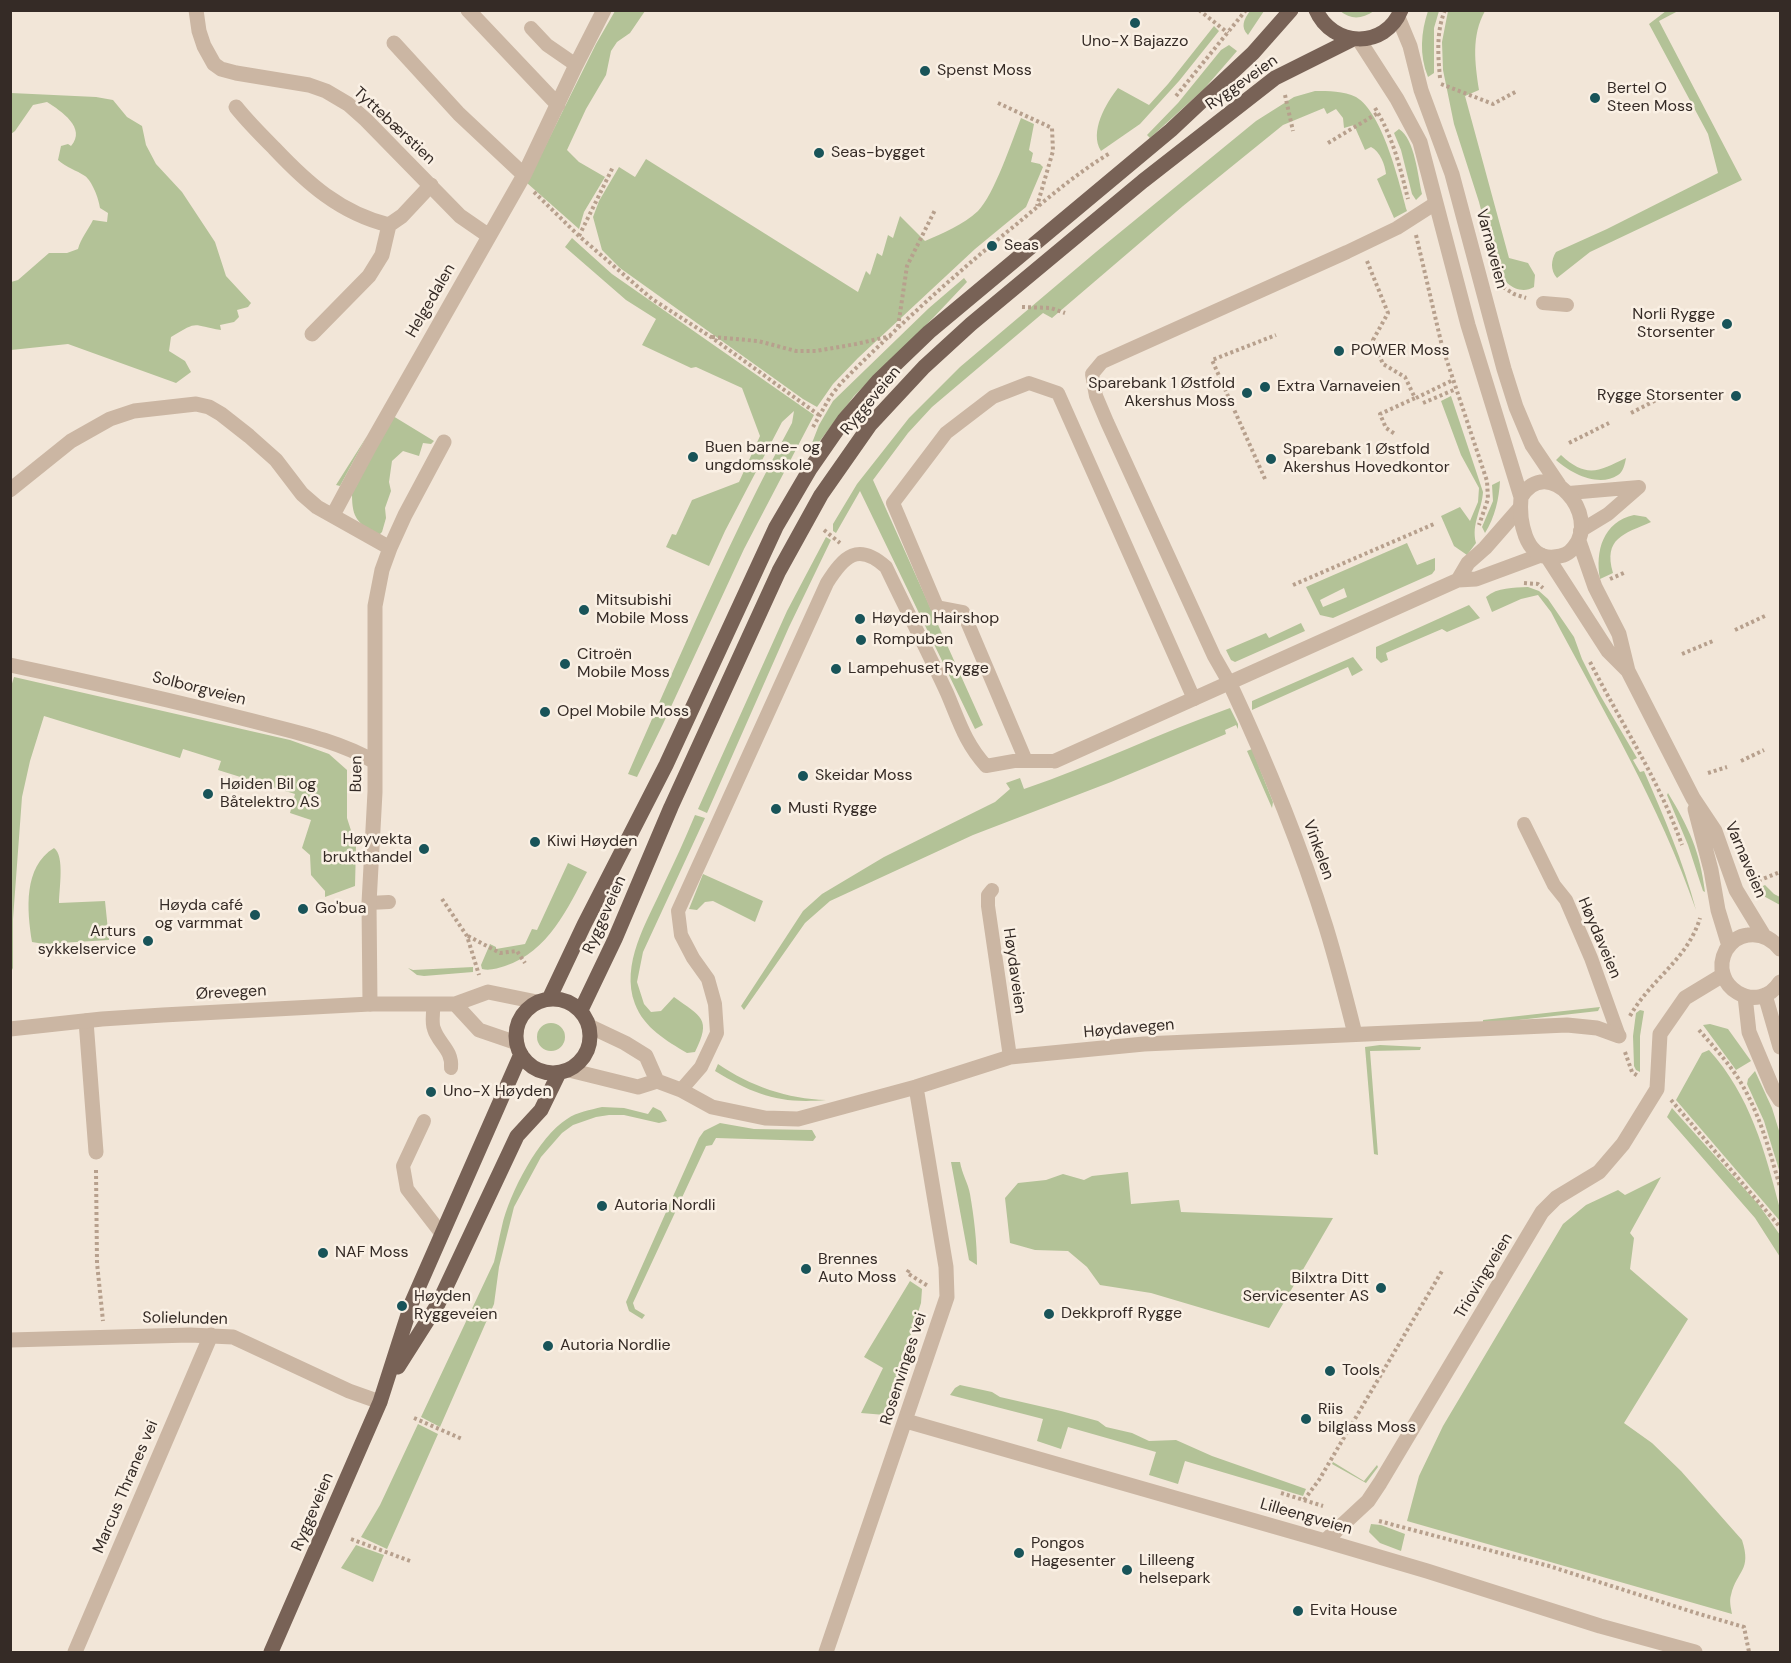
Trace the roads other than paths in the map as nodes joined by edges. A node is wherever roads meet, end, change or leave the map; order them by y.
1 (196, 10) edge
2 (468, 10) edge
3 (1291, 10) edge
4 (1316, 10) edge
5 (599, 12) edge
6 (1399, 14) edge
7 (531, 28) dead end
8 (1355, 40) junction
9 (394, 43) dead end
10 (576, 64) junction
11 (558, 105) junction
12 (236, 107) dead end
13 (522, 177) junction
14 (432, 185) junction
15 (1436, 203) junction
16 (389, 225) junction
17 (489, 236) junction
18 (1543, 303) dead end
19 (1567, 305) dead end
20 (312, 334) dead end
21 (444, 442) dead end
22 (1564, 489) junction
23 (10, 490) edge
24 (1521, 503) junction
25 (333, 515) junction
26 (1580, 536) junction
27 (390, 548) junction
28 (1545, 556) junction
29 (1458, 580) junction
30 (10, 665) edge
31 (1628, 671) junction
32 (1230, 684) junction
33 (1194, 699) junction
34 (1026, 761) junction
35 (1055, 761) joint
36 (375, 762) junction
37 (1693, 798) junction
38 (1524, 824) dead end
39 (992, 890) dead end
40 (389, 902) dead end
41 (369, 903) junction
42 (1764, 936) junction
43 (1729, 946) junction
44 (1780, 949) edge
45 (1723, 975) junction
46 (1780, 983) edge
47 (1765, 995) junction
48 (1745, 996) junction
49 (543, 1001) junction
50 (370, 1004) junction
51 (434, 1004) junction
52 (455, 1004) junction
53 (580, 1010) junction
54 (86, 1021) junction
55 (590, 1026) junction
56 (10, 1029) edge
57 (1355, 1034) junction
58 (1619, 1036) joint
59 (1780, 1047) edge
60 (519, 1048) junction
61 (1010, 1057) junction
62 (451, 1068) dead end
63 (564, 1071) junction
64 (657, 1081) junction
65 (916, 1088) junction
66 (681, 1090) junction
67 (1780, 1100) edge
68 (424, 1121) dead end
69 (96, 1152) road end
70 (441, 1233) junction
71 (211, 1335) junction
72 (10, 1340) edge
73 (387, 1385) junction
74 (380, 1402) junction
75 (906, 1422) junction
76 (1325, 1541) junction
77 (75, 1653) edge
78 (271, 1653) edge
79 (826, 1653) edge
80 (1695, 1653) edge

1 - 14 street, Tyttebærstien
2 - 11 street
3 - 49 main road, Ryggeveien
4 - 8 main road
5 - 10 street, Helgedalen
6 - 8 main road, Ryggeveien
6 - 22 street, Varnaveien
7 - 10 lane
8 - 15 street, Varnaveien
8 - 53 main road, Ryggeveien
9 - 13 street
10 - 11 street, Helgedalen
11 - 13 street, Helgedalen
12 - 16 street
13 - 17 street, Helgedalen
14 - 16 street, Tyttebærstien
14 - 17 street, Tyttebærstien
15 - 24 street, Varnaveien
15 - 32 lane
16 - 20 street
17 - 25 street, Helgedalen
18 - 19 lane
21 - 27 street, Buen
22 - 24 street
22 - 26 street, Varnaveien
22 - 26 lane
23 - 25 street
24 - 28 street, Varnaveien
24 - 29 street
25 - 27 street
26 - 28 street
26 - 31 street, Varnaveien
27 - 36 street, Buen
28 - 29 street
28 - 31 street, Varnaveien
29 - 32 street
30 - 36 street, Solborgveien
31 - 37 street, Varnaveien
32 - 33 street
32 - 57 street, Vinkelen
33 - 34 lane
33 - 35 street
34 - 35 lane
34 - 66 lane
36 - 41 street, Buen
37 - 42 street, Varnaveien
37 - 43 street, Varnaveien
38 - 58 lane, Høydaveien
39 - 61 lane, Høydaveien
40 - 41 lane
41 - 50 street, Buen
42 - 43 street
42 - 44 street, Varnaveien
43 - 45 street
45 - 48 street
45 - 76 street, Triovingveien
46 - 47 street
47 - 48 street
47 - 59 street
48 - 67 street
49 - 52 street, Ørevegen
49 - 53 main road
49 - 60 main road
50 - 51 street, Ørevegen
50 - 54 street, Ørevegen
51 - 52 street, Ørevegen
51 - 62 lane
52 - 60 street
53 - 55 main road
54 - 56 street, Ørevegen
54 - 69 street
55 - 63 main road
55 - 64 street
57 - 58 street, Høydavegen
57 - 61 street, Høydavegen
60 - 63 main road
60 - 70 main road, Ryggeveien
61 - 65 street, Høydavegen
63 - 64 street, Høydavegen
63 - 73 main road, Ryggeveien
64 - 66 street, Høydavegen
65 - 66 street, Høydavegen
65 - 75 street, Rosenvinges vei
68 - 70 lane
70 - 73 main road, Ryggeveien
71 - 72 street, Solielunden
71 - 74 street, Solielunden
71 - 77 street, Marcus Thranes vei
73 - 74 main road, Ryggeveien
74 - 78 main road, Ryggeveien
75 - 76 street, Lilleengveien
75 - 79 street, Rosenvinges vei
76 - 80 street, Lilleengveien

